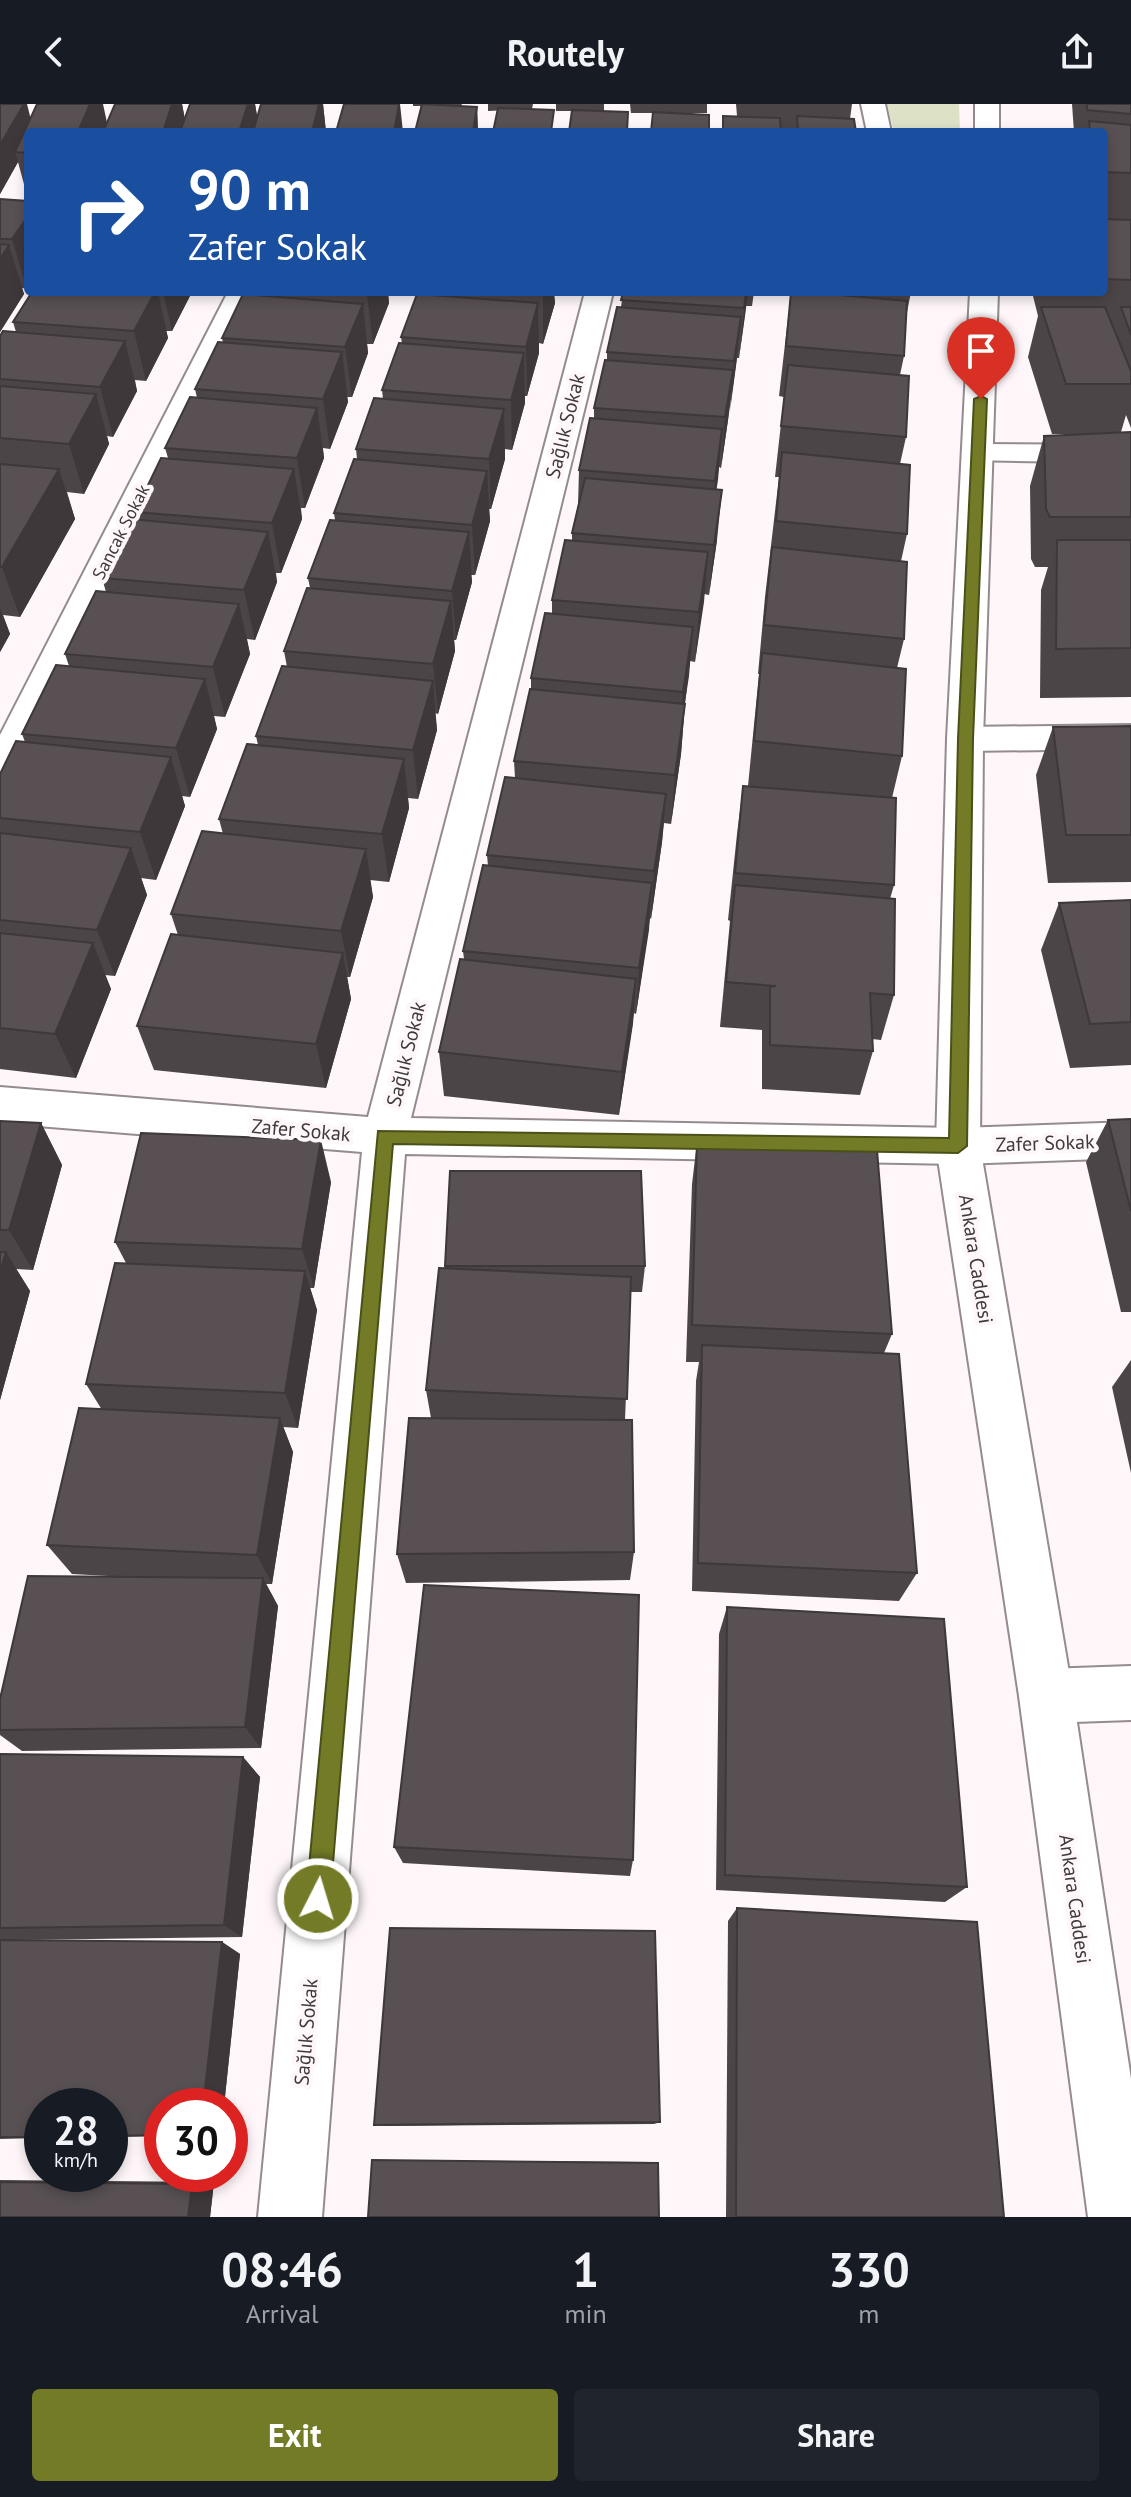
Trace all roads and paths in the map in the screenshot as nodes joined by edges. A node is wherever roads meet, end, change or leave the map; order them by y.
1 (873, 104) edge
2 (987, 104) edge
3 (878, 128) edge
4 (987, 128) edge
5 (240, 296) edge
6 (598, 296) edge
7 (984, 296) edge
8 (979, 453) junction
9 (1131, 454) edge
10 (1131, 737) edge
11 (965, 739) junction
12 (0, 771) edge
13 (0, 1105) edge
14 (385, 1136) junction
15 (1131, 1140) edge
16 (958, 1146) junction
17 (1131, 1693) edge
18 (1046, 1696) junction
19 (290, 2217) edge
20 (1120, 2217) edge

1 - 3 street
2 - 4 street
5 - 12 street, Sancak Sokak
6 - 14 street, Sağlık Sokak
7 - 8 street, Ankara Caddesi
8 - 9 street
8 - 11 street, Ankara Caddesi
10 - 11 street
11 - 16 street, Ankara Caddesi
13 - 14 street, Zafer Sokak
14 - 16 street, Zafer Sokak
14 - 19 street, Sağlık Sokak
15 - 16 street, Zafer Sokak
16 - 18 street, Ankara Caddesi
17 - 18 street
18 - 20 street, Ankara Caddesi

